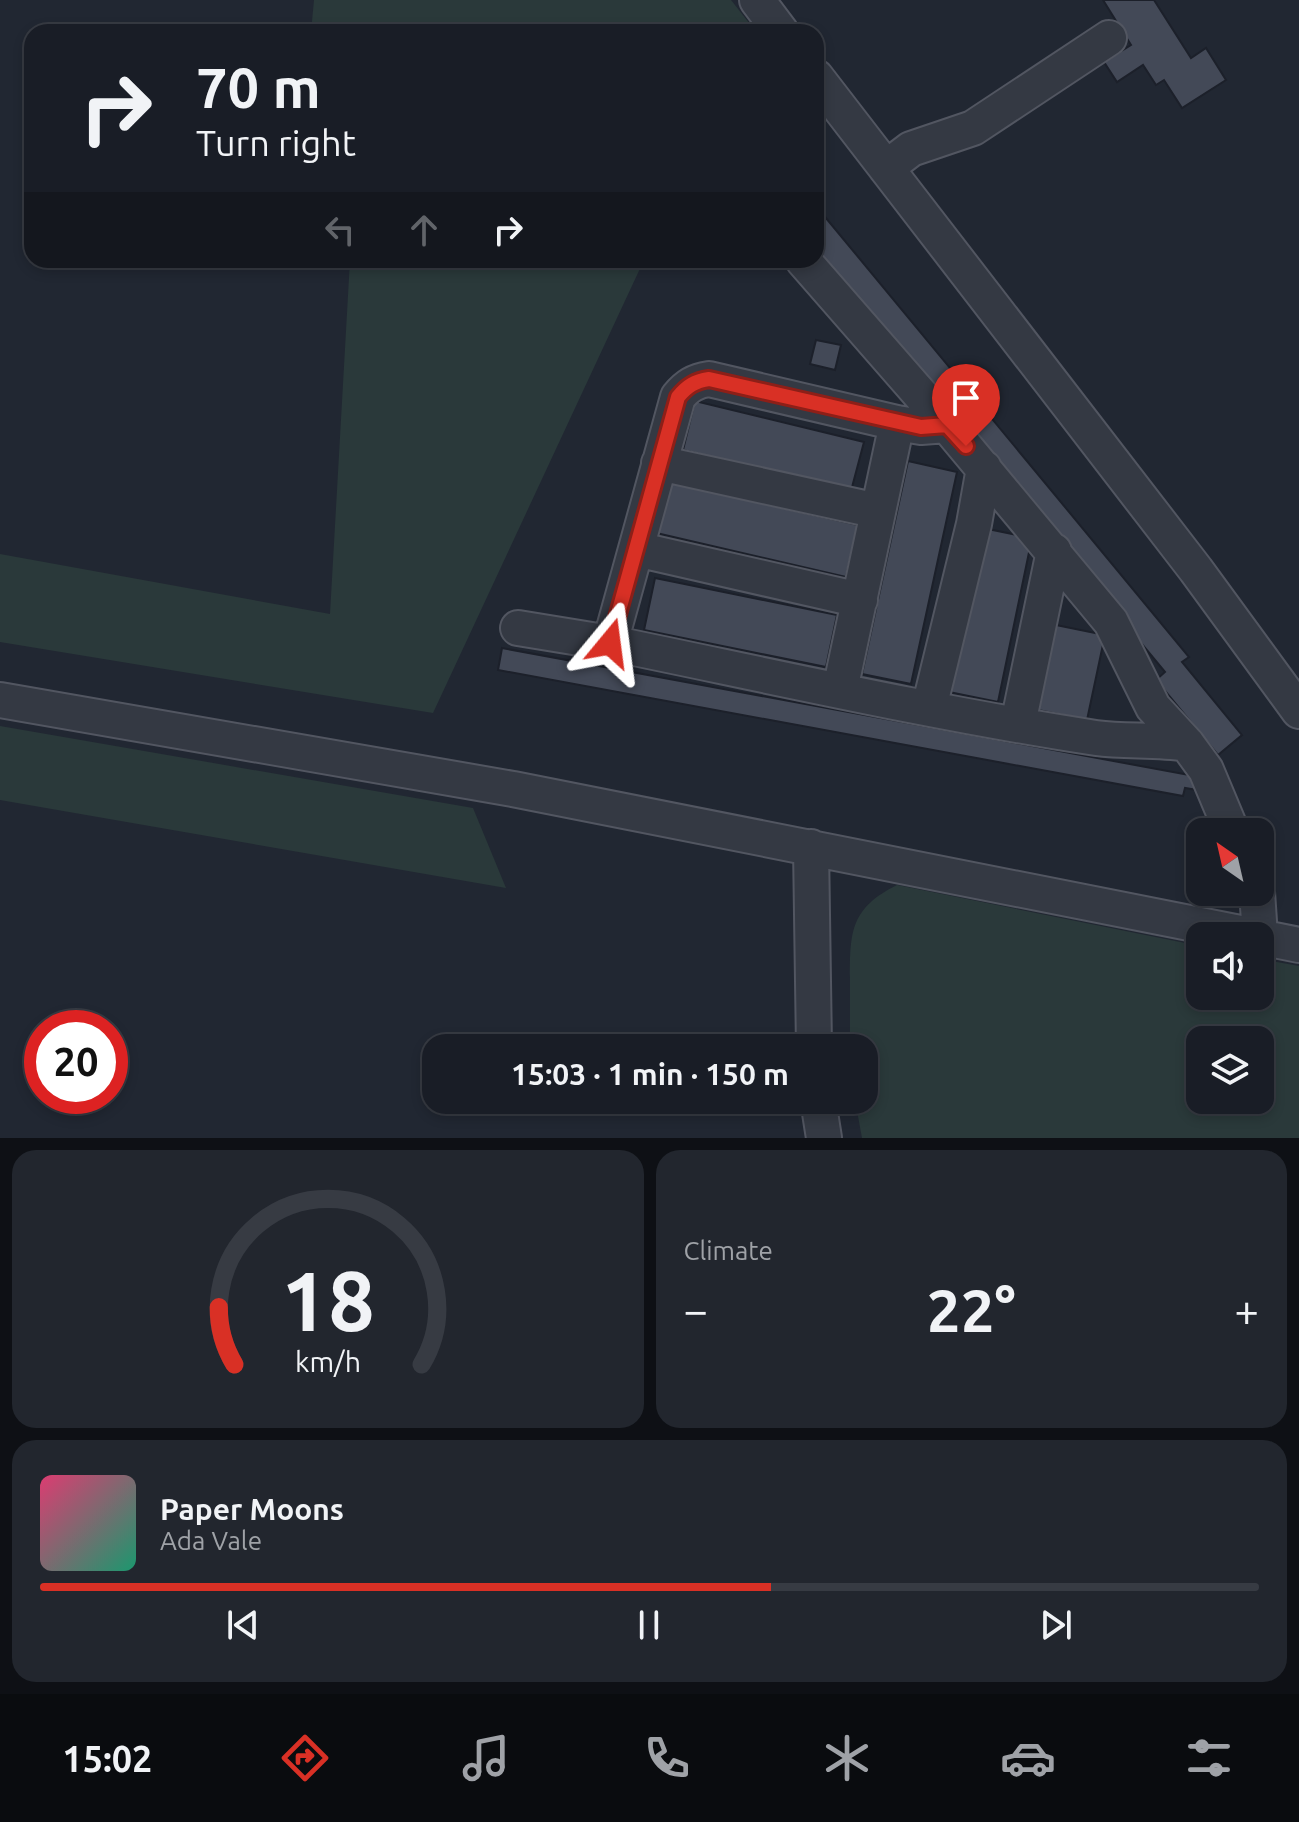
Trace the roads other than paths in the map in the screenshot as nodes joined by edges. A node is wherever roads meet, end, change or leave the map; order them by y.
1 (757, 0) edge
2 (775, 24) edge
3 (1109, 38) dead end
4 (824, 87) edge
5 (886, 168) junction
6 (810, 268) edge
7 (897, 423) junction
8 (947, 425) junction
9 (659, 463) junction
10 (984, 468) junction
11 (878, 511) junction
12 (636, 549) junction
13 (1054, 551) junction
14 (860, 600) junction
15 (518, 628) dead end
16 (610, 643) junction
17 (840, 690) junction
18 (0, 700) edge
19 (929, 708) junction
20 (1299, 711) edge
21 (1018, 724) junction
22 (1187, 744) junction
23 (1226, 818) edge
24 (811, 847) junction
25 (1188, 922) edge
26 (1274, 940) edge
27 (1299, 945) edge
28 (814, 1034) edge
29 (820, 1114) edge
30 (824, 1138) edge

1 - 2 street
3 - 5 street
4 - 5 street
5 - 20 street
6 - 8 street
7 - 8 street
7 - 9 street
7 - 11 street
8 - 10 street
9 - 11 street
9 - 12 street
10 - 13 street
10 - 19 street
11 - 14 street
12 - 14 street
12 - 16 street
13 - 21 street
13 - 22 street
14 - 17 street
15 - 16 street
16 - 17 street
17 - 19 street
18 - 24 street
19 - 21 street
21 - 22 street
22 - 23 street
24 - 25 street
24 - 28 street
26 - 27 street
29 - 30 street

